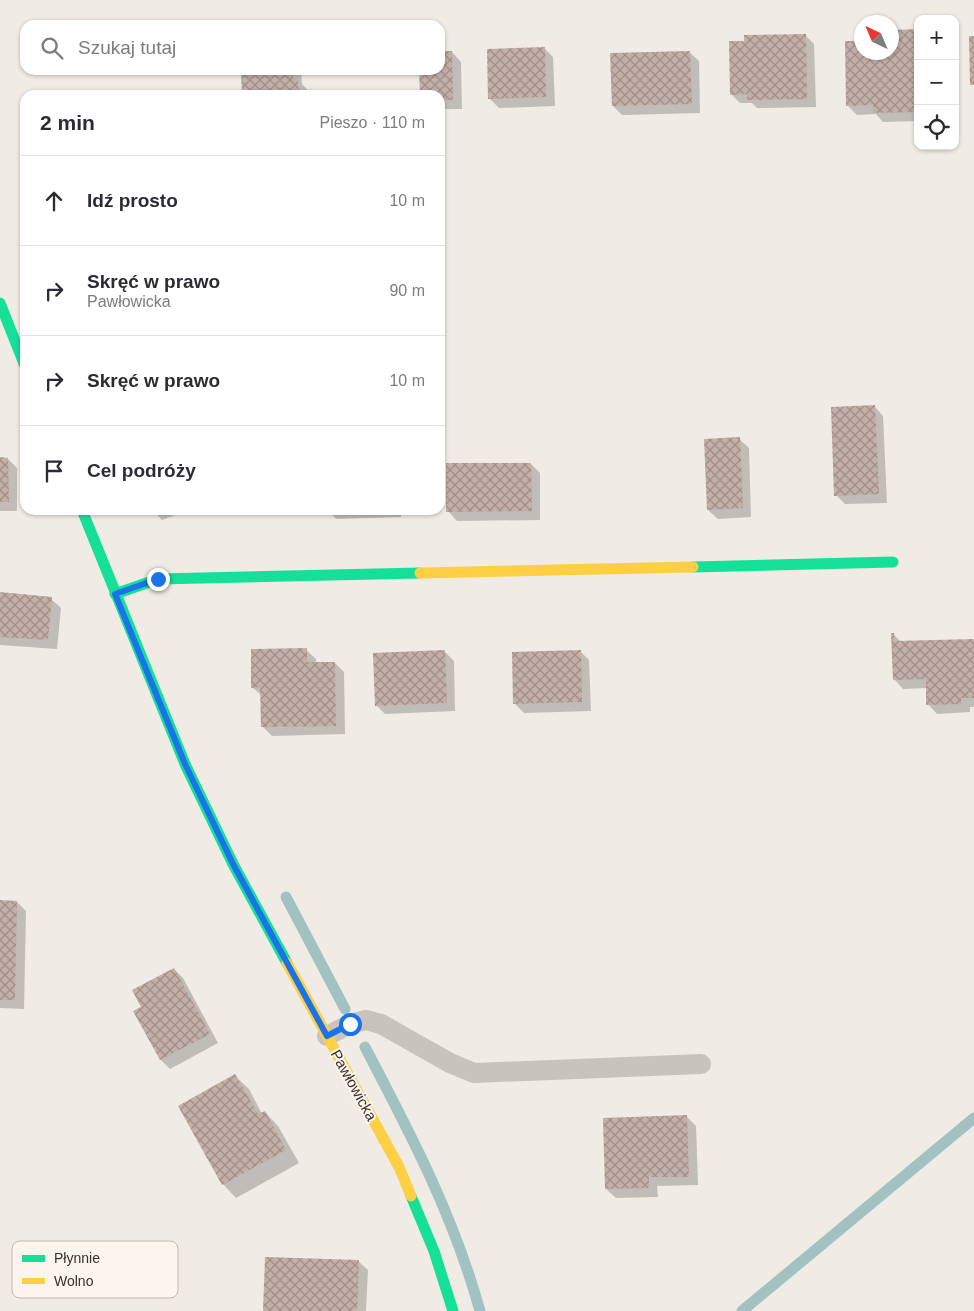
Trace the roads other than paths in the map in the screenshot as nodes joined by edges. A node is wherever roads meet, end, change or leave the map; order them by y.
1 (0, 303) edge
2 (20, 353) edge
3 (84, 515) edge
4 (893, 562) dead end
5 (115, 594) junction
6 (327, 1036) junction
7 (701, 1064) dead end
8 (453, 1311) edge

1 - 2 street
3 - 5 street, Pawłowicka
4 - 5 street
5 - 6 street, Pawłowicka
6 - 7 lane
6 - 8 street, Pawłowicka

